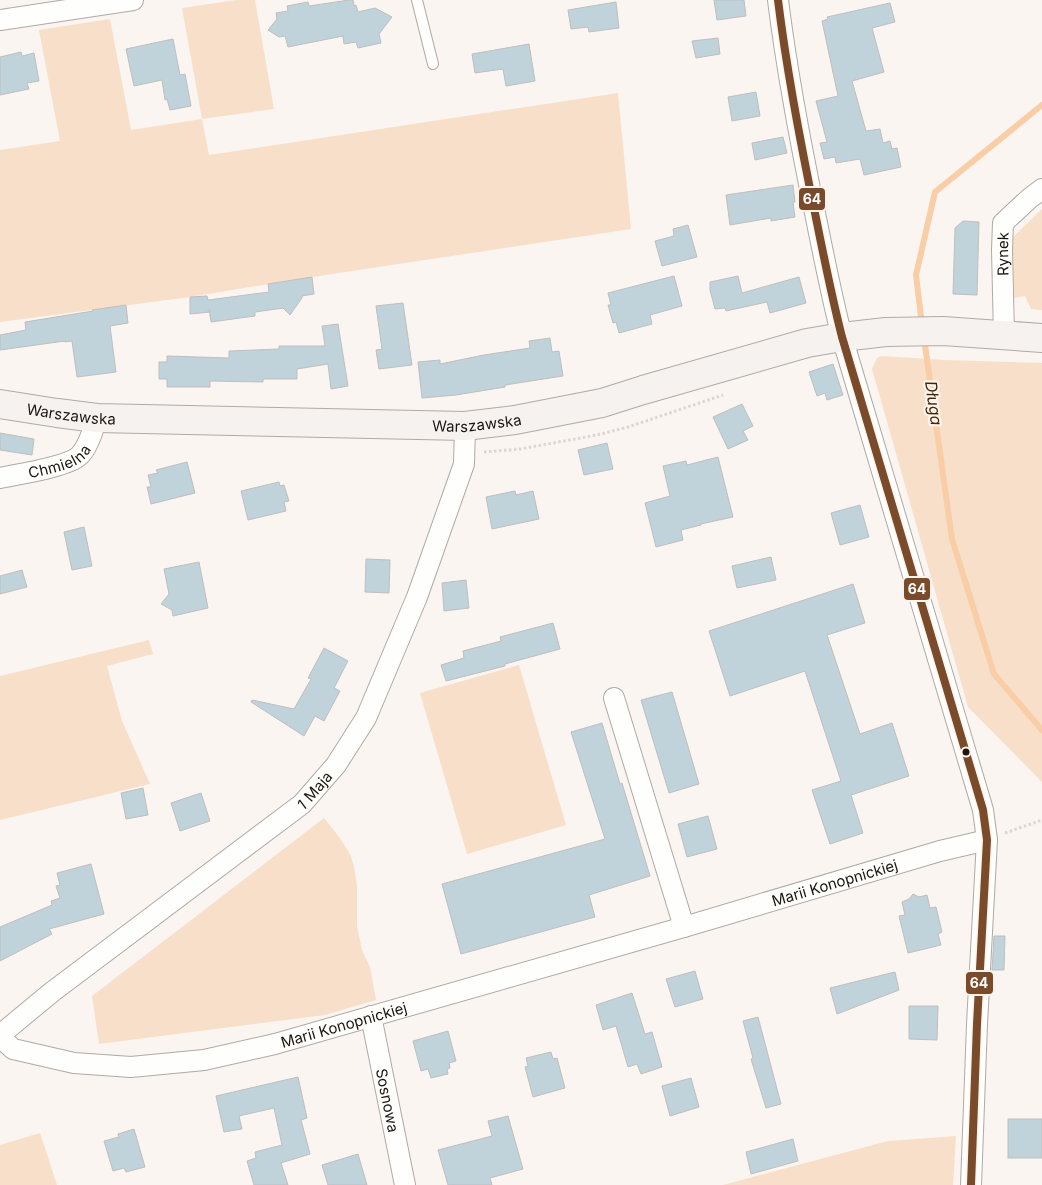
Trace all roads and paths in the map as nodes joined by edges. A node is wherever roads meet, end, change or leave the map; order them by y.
1 (133, 0) edge
2 (417, 0) edge
3 (778, 0) edge
4 (0, 20) edge
5 (433, 64) dead end
6 (1042, 189) edge
7 (1004, 335) junction
8 (842, 337) junction
9 (1042, 338) edge
10 (0, 404) edge
11 (97, 418) junction
12 (465, 426) junction
13 (0, 478) edge
14 (614, 698) dead end
15 (1042, 820) edge
16 (987, 840) junction
17 (684, 927) junction
18 (371, 1016) junction
19 (0, 1036) edge
20 (405, 1185) edge
21 (971, 1185) edge

1 - 4 street
2 - 5 lane
3 - 8 street
6 - 7 street, Rynek
7 - 8 main road, Warszawska
7 - 9 main road, Warszawska
8 - 12 main road, Warszawska
8 - 16 street
10 - 11 main road, Warszawska
11 - 12 main road, Warszawska
11 - 13 street, Chmielna
12 - 19 street, 1 Maja
14 - 17 street
15 - 16 path
16 - 17 street, Marii Konopnickiej
16 - 21 street
17 - 18 street, Marii Konopnickiej
18 - 19 street, Marii Konopnickiej
18 - 20 street, Sosnowa

